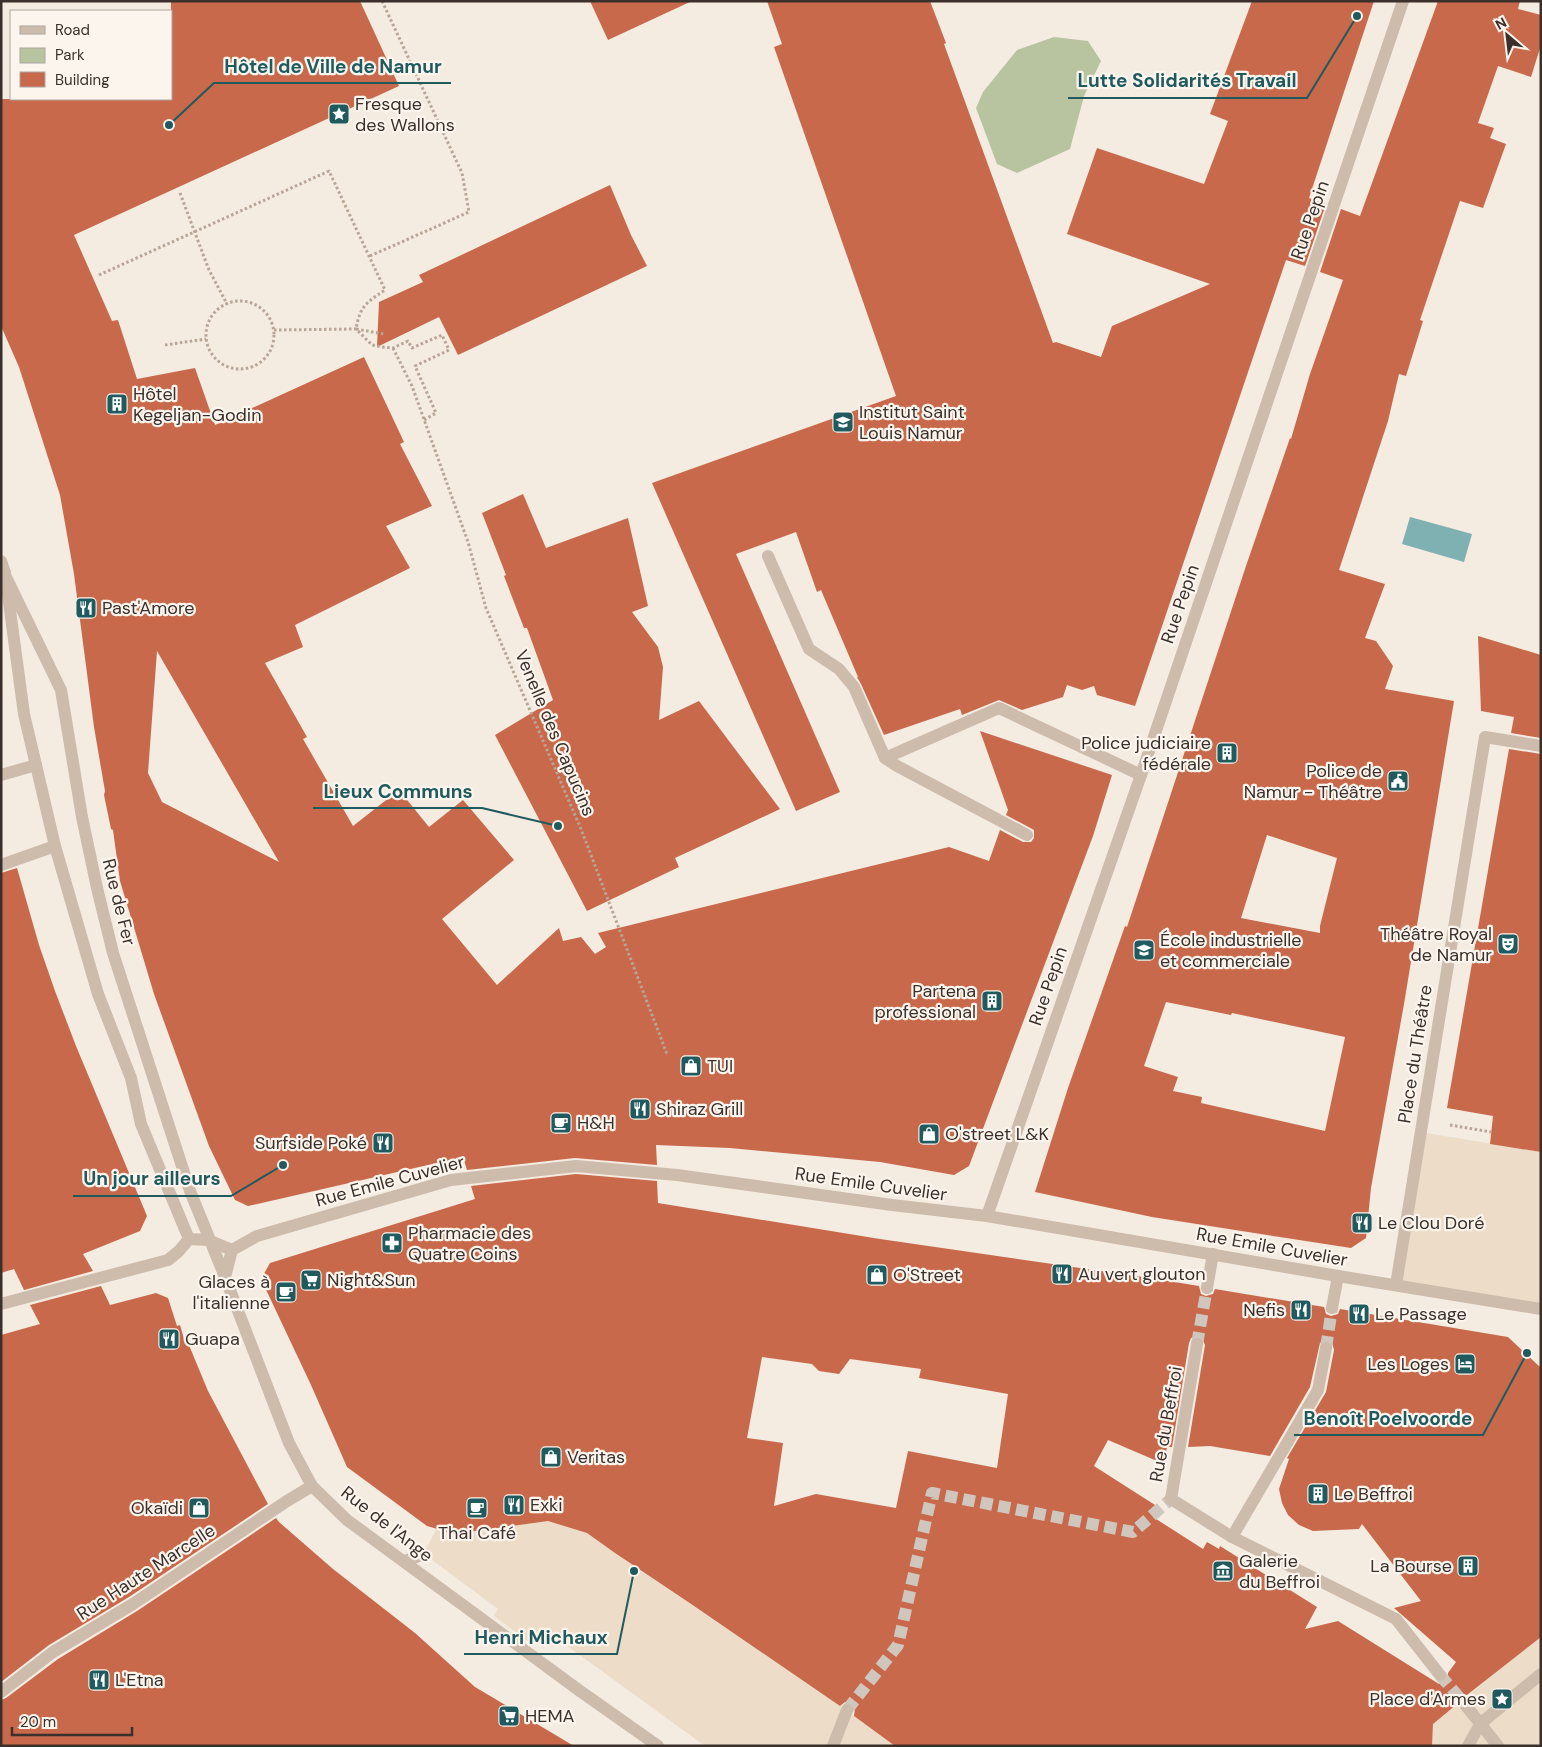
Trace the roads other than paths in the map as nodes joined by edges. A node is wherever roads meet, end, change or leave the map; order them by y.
1 (1403, 1) edge
2 (768, 556) dead end
3 (3, 567) edge
4 (1541, 746) edge
5 (885, 758) junction
6 (36, 765) junction
7 (1, 775) edge
8 (1141, 775) junction
9 (1027, 835) dead end
10 (55, 846) junction
11 (1, 865) edge
12 (987, 1216) junction
13 (189, 1239) junction
14 (208, 1240) junction
15 (232, 1250) junction
16 (1213, 1254) junction
17 (1338, 1276) junction
18 (225, 1277) junction
19 (1396, 1285) junction
20 (1207, 1288) tunnel mouth
21 (1, 1304) edge
22 (1332, 1308) tunnel mouth
23 (1541, 1309) edge
24 (1197, 1344) tunnel mouth
25 (1326, 1348) tunnel mouth
26 (312, 1486) junction
27 (1232, 1537) junction
28 (424, 1554) dead end
29 (405, 1561) junction
30 (1541, 1674) edge
31 (1440, 1675) tunnel mouth
32 (1, 1692) edge
33 (1463, 1702) tunnel mouth
34 (846, 1710) tunnel mouth
35 (1480, 1724) junction
36 (658, 1746) edge
37 (833, 1746) edge
38 (1468, 1746) edge
39 (1498, 1746) edge

1 - 8 street, Rue Pepin
2 - 5 street
3 - 6 street, Rue de Fer
3 - 14 street, Rue de Fer
4 - 19 street, Place du Théâtre
5 - 8 street
5 - 9 street
6 - 7 street
6 - 10 street, Rue de Fer
8 - 12 street, Rue Pepin
10 - 11 street
10 - 13 street, Rue de Fer
12 - 15 street, Rue Emile Cuvelier
12 - 16 street, Rue Emile Cuvelier
13 - 14 street
13 - 21 street
14 - 15 street
14 - 18 street, Rue de l'Ange
15 - 18 street
16 - 17 street, Rue Emile Cuvelier
16 - 20 street
17 - 19 street, Rue Emile Cuvelier
17 - 22 street
18 - 26 street, Rue de l'Ange
19 - 23 street, Rue Emile Cuvelier
24 - 27 street, Rue du Beffroi
25 - 27 street
26 - 29 street, Rue de l'Ange
26 - 32 street, Rue Haute Marcelle
27 - 31 street, Rue du Beffroi
28 - 29 street
29 - 36 street, Rue de l'Ange
30 - 35 street
33 - 35 street
34 - 37 street
35 - 38 street
35 - 39 street

